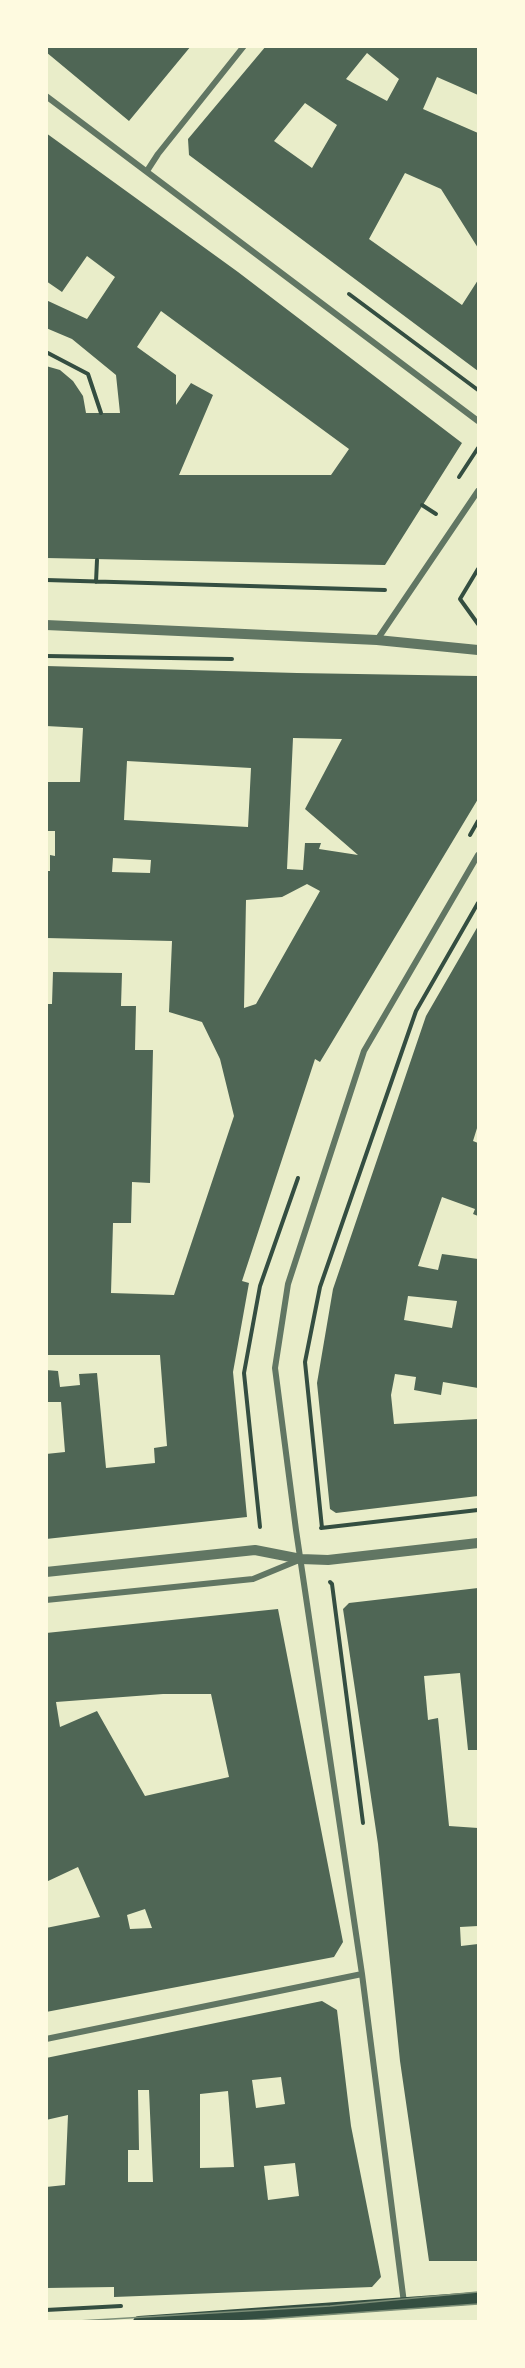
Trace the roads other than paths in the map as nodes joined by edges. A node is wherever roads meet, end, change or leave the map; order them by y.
1 (244, 46) edge
2 (46, 96) edge
3 (147, 171) junction
4 (478, 421) edge
5 (478, 491) edge
6 (46, 625) edge
7 (377, 640) junction
8 (478, 650) edge
9 (478, 855) edge
10 (478, 1543) edge
11 (301, 1559) junction
12 (46, 1572) edge
13 (46, 1600) edge
14 (362, 1974) junction
15 (46, 2039) edge
16 (478, 2298) edge
17 (404, 2303) junction
18 (139, 2322) edge

1 - 3 street
2 - 3 street
3 - 4 street
5 - 7 street
6 - 7 street
7 - 8 street
9 - 11 street
10 - 11 street
11 - 12 street
11 - 13 street
11 - 14 street
14 - 15 street
14 - 17 street
16 - 17 main road
17 - 18 main road

